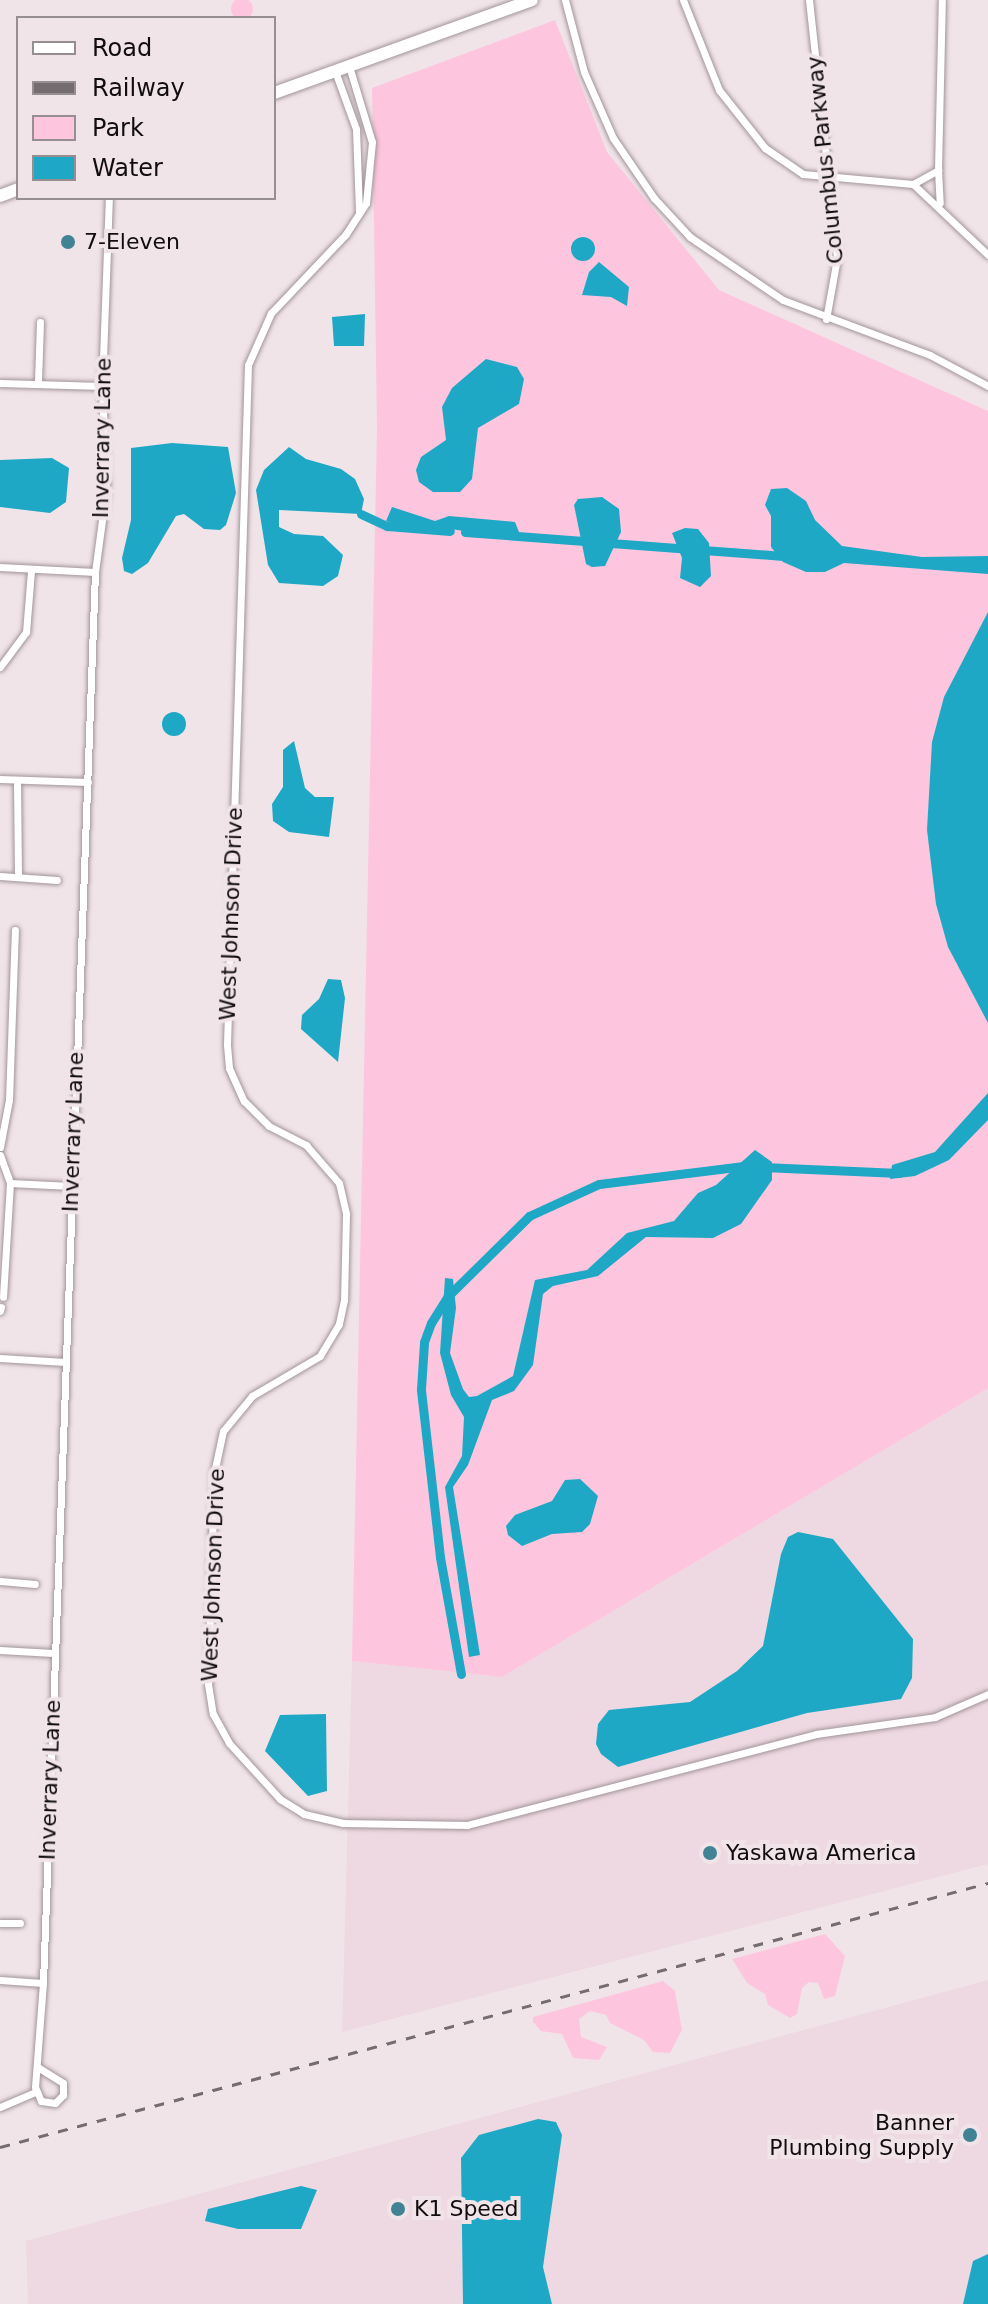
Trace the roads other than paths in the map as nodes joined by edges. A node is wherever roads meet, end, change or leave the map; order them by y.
1 (532, 0) edge
2 (565, 0) edge
3 (683, 0) edge
4 (809, 0) edge
5 (942, 0) edge
6 (349, 66) junction
7 (335, 71) junction
8 (276, 92) edge
9 (938, 170) junction
10 (828, 179) junction
11 (913, 184) junction
12 (109, 200) edge
13 (940, 203) junction
14 (359, 211) junction
15 (988, 255) edge
16 (826, 319) junction
17 (40, 322) dead end
18 (38, 382) junction
19 (0, 383) edge
20 (102, 386) junction
21 (988, 386) edge
22 (0, 567) edge
23 (31, 571) junction
24 (95, 572) junction
25 (0, 667) edge
26 (0, 779) edge
27 (17, 780) junction
28 (88, 782) junction
29 (0, 876) edge
30 (18, 877) junction
31 (57, 880) dead end
32 (15, 930) dead end
33 (0, 1147) edge
34 (0, 1155) edge
35 (10, 1183) junction
36 (71, 1186) junction
37 (3, 1254) edge
38 (3, 1297) dead end
39 (0, 1358) edge
40 (65, 1362) junction
41 (0, 1581) edge
42 (35, 1584) dead end
43 (0, 1650) edge
44 (53, 1653) junction
45 (988, 1694) edge
46 (0, 1923) edge
47 (20, 1923) dead end
48 (0, 1980) edge
49 (43, 1983) junction
50 (39, 2068) junction
51 (35, 2092) junction
52 (0, 2107) edge

1 - 6 main road
2 - 16 street
3 - 10 street
4 - 10 street, Columbus Parkway
5 - 9 street
6 - 7 main road
6 - 14 street, West Johnson Drive
7 - 8 main road
7 - 14 street
9 - 11 street
9 - 13 street
10 - 11 street
10 - 16 street, Columbus Parkway
11 - 13 street
12 - 20 street, Inverrary Lane
13 - 15 street
14 - 45 street, West Johnson Drive
16 - 21 street
17 - 18 street
18 - 19 street
18 - 20 street
20 - 24 street, Inverrary Lane
22 - 23 street
23 - 24 street
23 - 25 street
24 - 28 street, Inverrary Lane
26 - 27 street
27 - 28 street
27 - 30 street
28 - 36 street, Inverrary Lane
29 - 30 street
30 - 31 street
32 - 33 street
34 - 35 street
35 - 36 street
35 - 37 street
36 - 40 street, Inverrary Lane
37 - 38 street
39 - 40 street
40 - 44 street, Inverrary Lane
41 - 42 street
43 - 44 street
44 - 49 street, Inverrary Lane
46 - 47 street
48 - 49 street
49 - 50 street, Inverrary Lane
50 - 51 street, Inverrary Lane
50 - 51 street
51 - 52 street

